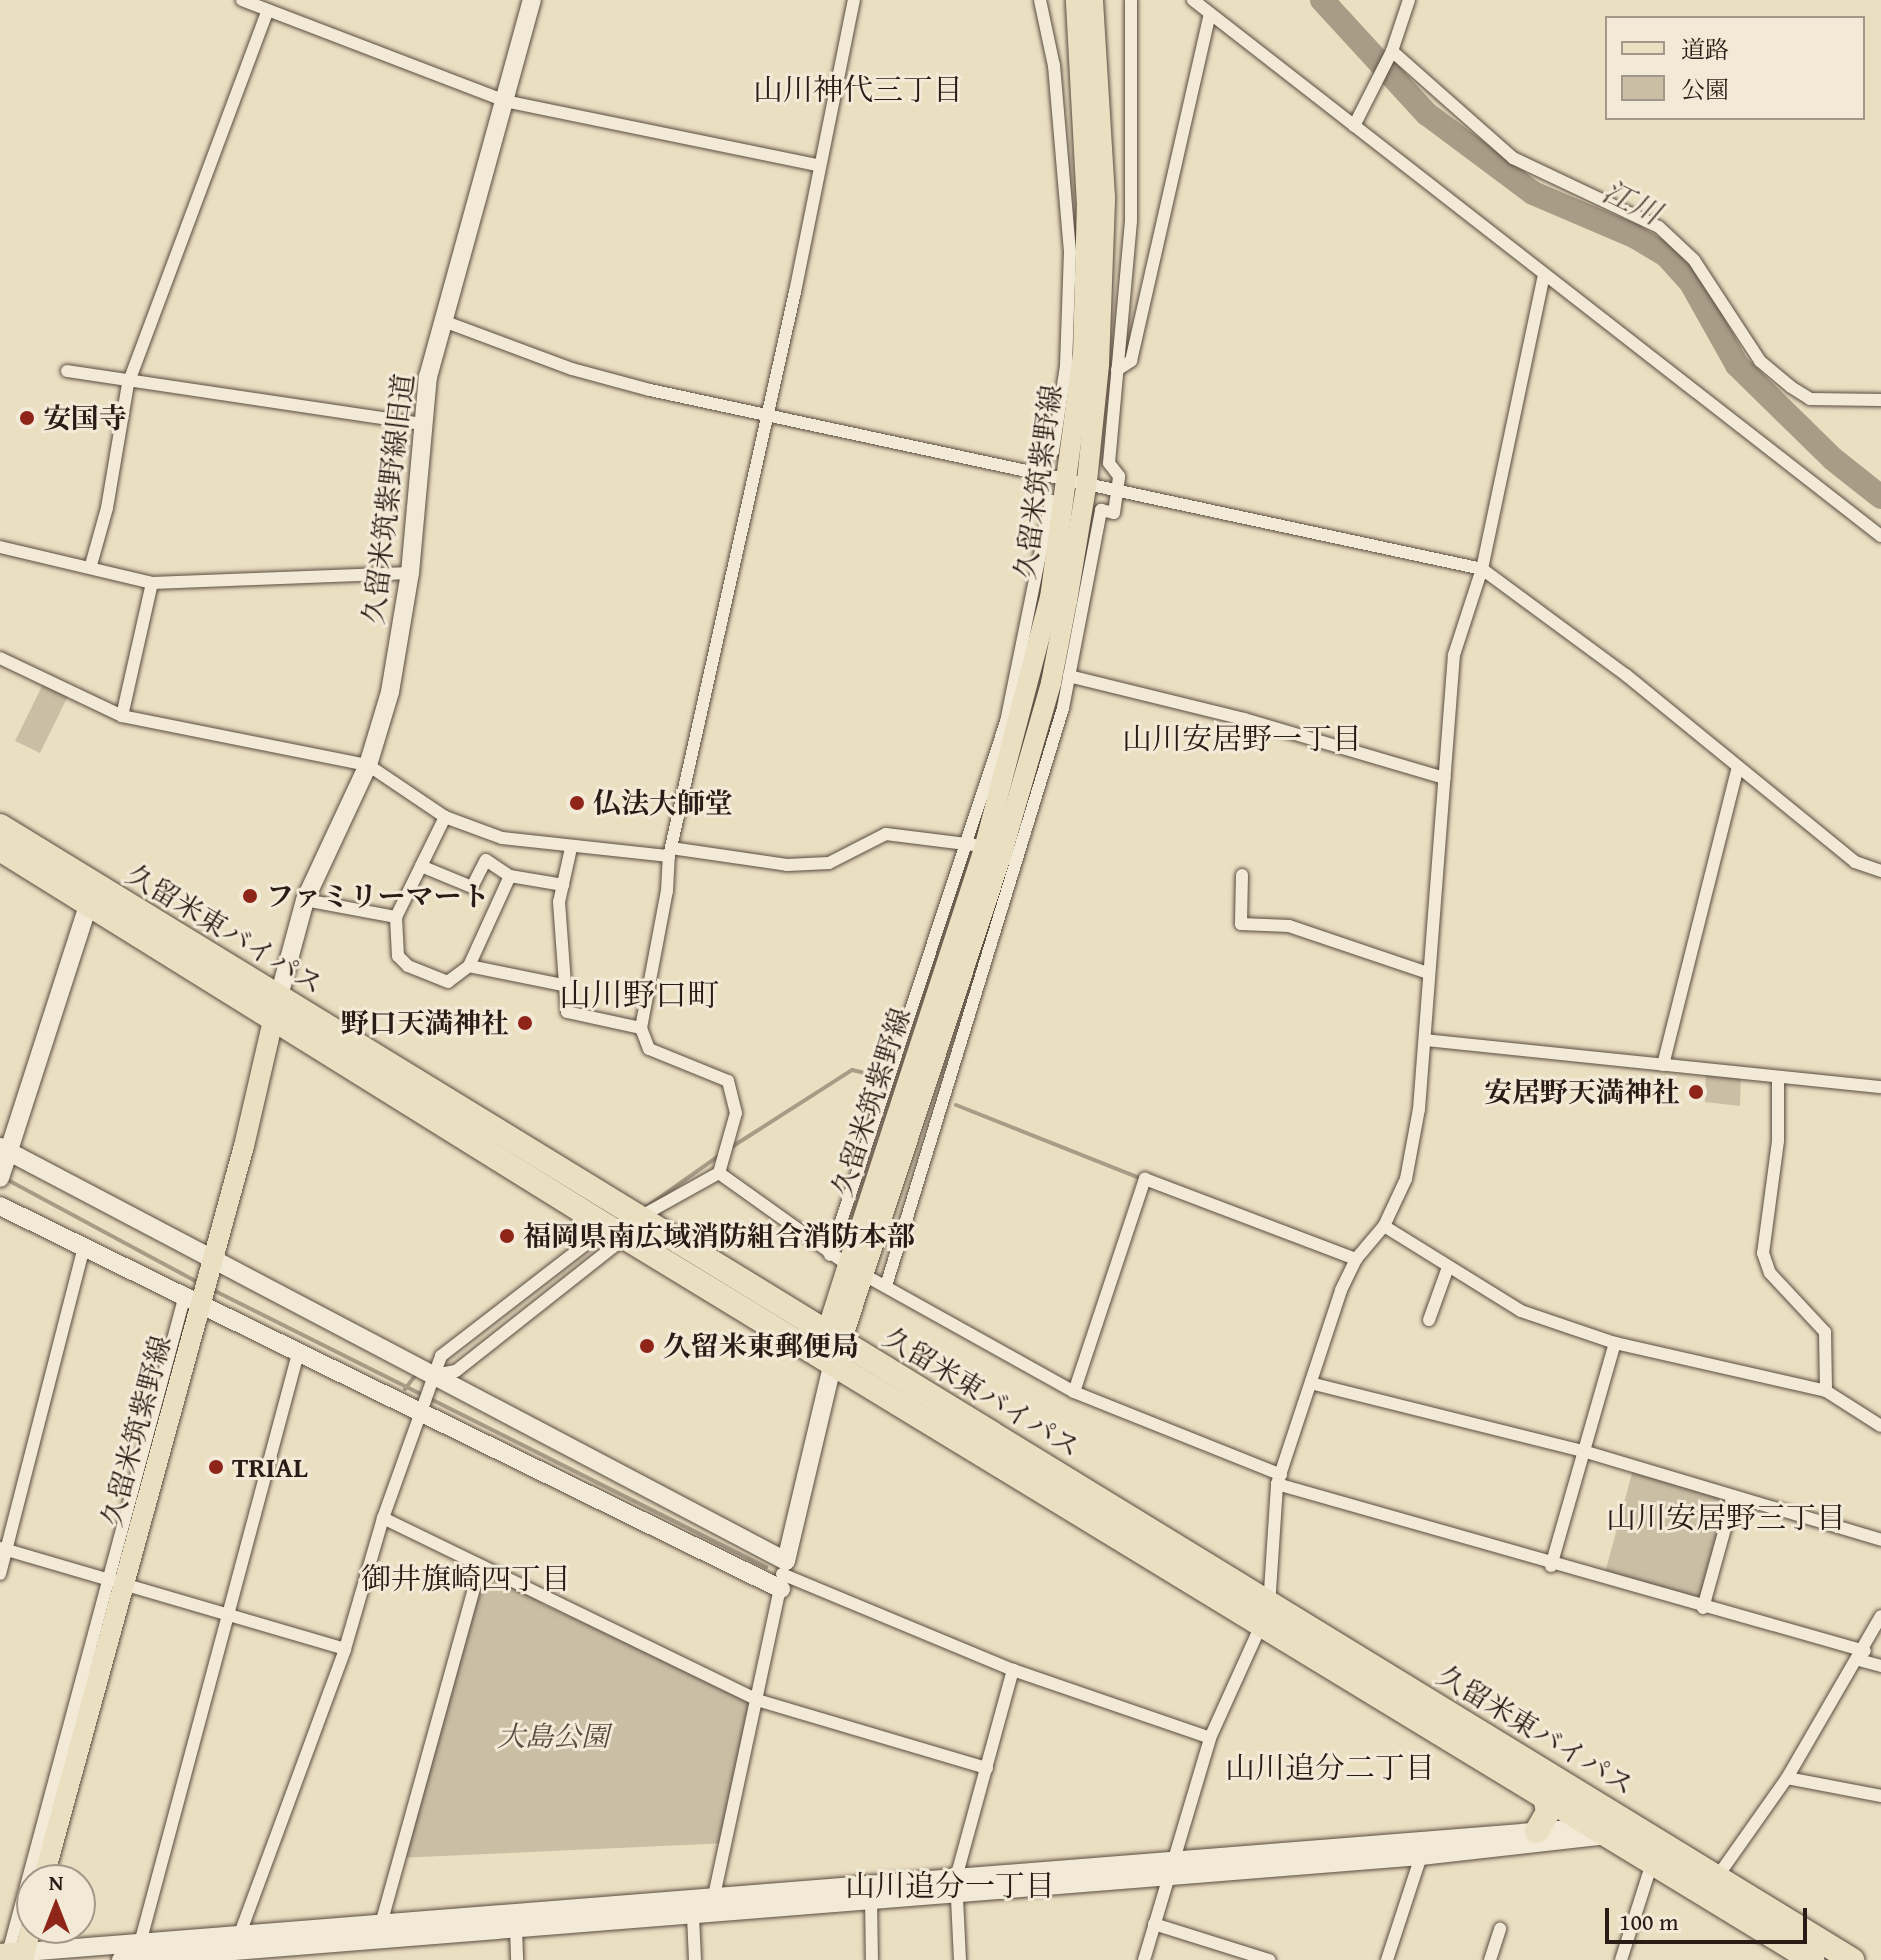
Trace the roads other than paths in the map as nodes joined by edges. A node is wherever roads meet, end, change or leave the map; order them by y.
1 (242, 0) edge
2 (532, 0) edge
3 (854, 0) edge
4 (1040, 0) edge
5 (1076, 0) edge
6 (1093, 0) edge
7 (1131, 0) edge
8 (1193, 0) edge
9 (1398, 0) edge
10 (1410, 0) edge
11 (268, 10) junction
12 (1210, 14) junction
13 (1401, 21) junction
14 (1392, 51) junction
15 (505, 101) junction
16 (1354, 126) junction
17 (818, 165) junction
18 (1544, 276) junction
19 (446, 322) junction
20 (1117, 370) junction
21 (67, 371) dead end
22 (128, 384) junction
23 (1881, 400) edge
24 (766, 414) junction
25 (421, 424) junction
26 (1037, 471) junction
27 (1078, 479) junction
28 (1118, 489) junction
29 (1881, 536) edge
30 (0, 547) edge
31 (91, 565) junction
32 (1482, 569) junction
33 (410, 573) junction
34 (152, 583) junction
35 (0, 658) edge
36 (1069, 676) junction
37 (122, 716) junction
38 (368, 765) junction
39 (1738, 767) junction
40 (1445, 778) junction
41 (445, 817) junction
42 (0, 826) edge
43 (964, 841) junction
44 (571, 848) junction
45 (0, 849) edge
46 (670, 852) junction
47 (1002, 852) junction
48 (421, 866) junction
49 (1881, 871) edge
50 (1242, 875) dead end
51 (510, 876) junction
52 (563, 885) junction
53 (305, 900) junction
54 (89, 902) junction
55 (396, 917) junction
56 (469, 966) junction
57 (1428, 973) junction
58 (567, 986) junction
59 (276, 1007) junction
60 (641, 1028) junction
61 (1425, 1040) junction
62 (1663, 1065) junction
63 (1778, 1077) junction
64 (1881, 1087) edge
65 (4, 1150) edge
66 (719, 1173) junction
67 (0, 1178) edge
68 (0, 1206) edge
69 (1384, 1226) junction
70 (625, 1227) junction
71 (84, 1246) junction
72 (1356, 1259) junction
73 (210, 1264) junction
74 (848, 1265) junction
75 (1447, 1270) junction
76 (886, 1286) junction
77 (192, 1299) junction
78 (1429, 1320) dead end
79 (1615, 1343) junction
80 (834, 1347) junction
81 (299, 1350) junction
82 (435, 1375) junction
83 (1314, 1384) junction
84 (1826, 1391) junction
85 (1074, 1392) junction
86 (418, 1413) junction
87 (1881, 1426) edge
88 (1583, 1451) junction
89 (1279, 1480) junction
90 (1734, 1496) junction
91 (383, 1518) junction
92 (1881, 1540) edge
93 (4, 1549) edge
94 (480, 1566) junction
95 (1551, 1566) junction
96 (0, 1574) edge
97 (783, 1574) junction
98 (116, 1582) junction
99 (1703, 1608) junction
100 (1267, 1612) junction
101 (229, 1615) junction
102 (1881, 1616) edge
103 (345, 1649) junction
104 (1862, 1655) junction
105 (1881, 1666) edge
106 (1013, 1670) junction
107 (757, 1700) junction
108 (1210, 1738) junction
109 (987, 1768) junction
110 (1787, 1778) junction
111 (1544, 1792) junction
112 (1881, 1796) edge
113 (1616, 1826) junction
114 (1537, 1831) junction
115 (1423, 1848) junction
116 (1653, 1859) junction
117 (47, 1864) edge
118 (1171, 1868) junction
119 (955, 1886) junction
120 (1712, 1886) junction
121 (714, 1896) junction
122 (871, 1899) junction
123 (693, 1916) junction
124 (381, 1924) junction
125 (1154, 1924) junction
126 (516, 1928) junction
127 (1500, 1929) dead end
128 (243, 1933) junction
129 (132, 1954) edge
130 (12, 1956) edge
131 (228, 1956) edge
132 (517, 1960) edge
133 (695, 1960) edge
134 (872, 1960) edge
135 (960, 1960) edge
136 (1144, 1960) edge
137 (1269, 1960) edge
138 (1387, 1960) edge
139 (1490, 1960) edge
140 (1621, 1960) edge
141 (1812, 1960) edge
142 (1852, 1960) edge

1 - 11 street
2 - 15 street, 久留米筑紫野線旧道
3 - 17 street
4 - 26 street
5 - 27 main road, 久留米筑紫野線
6 - 27 main road, 久留米筑紫野線
7 - 20 street
8 - 12 street
9 - 13 street
10 - 13 street
11 - 15 street
11 - 22 street
12 - 16 street
12 - 20 street
13 - 14 street
14 - 16 street
14 - 23 street
15 - 17 street
15 - 19 street, 久留米筑紫野線旧道
16 - 18 street
17 - 24 street
18 - 29 street
18 - 32 street
19 - 24 street
19 - 25 street, 久留米筑紫野線旧道
20 - 28 street
21 - 22 street
22 - 25 street
22 - 31 street
24 - 26 street
24 - 46 street
25 - 33 street, 久留米筑紫野線旧道
26 - 27 street
26 - 43 street
27 - 28 street
27 - 47 main road, 久留米筑紫野線
28 - 32 street
28 - 36 street
30 - 31 street
31 - 34 street
32 - 39 street
32 - 40 street
33 - 34 street
33 - 38 street, 久留米筑紫野線旧道
34 - 37 street
35 - 37 street
36 - 40 street
36 - 47 street
37 - 38 street
38 - 41 street
38 - 53 street, 久留米筑紫野線旧道
39 - 49 street
39 - 62 street
40 - 57 street
41 - 44 street
41 - 48 street
42 - 59 highway, 久留米東バイパス
43 - 46 street
43 - 47 street
43 - 74 street
44 - 46 street
44 - 52 street
45 - 54 highway, 久留米東バイパス
46 - 60 street
47 - 74 main road, 久留米筑紫野線
47 - 76 street
48 - 51 street
48 - 55 street
50 - 57 street
51 - 52 street
51 - 56 street
52 - 58 street
53 - 55 street
53 - 59 street, 久留米筑紫野線旧道
54 - 59 highway, 久留米東バイパス
54 - 65 street
55 - 56 street
56 - 58 street
57 - 61 street
58 - 60 street
59 - 70 highway, 久留米東バイパス
59 - 73 main road, 久留米筑紫野線
60 - 66 street
61 - 62 street
61 - 69 street
62 - 63 street
63 - 64 street
63 - 84 street
65 - 67 street
65 - 73 street
66 - 70 street
66 - 74 street
68 - 71 street
69 - 72 street
69 - 75 street
70 - 80 highway, 久留米東バイパス
70 - 82 street
70 - 82 street
71 - 77 street
71 - 93 street
72 - 83 street
72 - 85 street
73 - 77 main road, 久留米筑紫野線
73 - 82 street
74 - 76 street
74 - 80 main road, 久留米筑紫野線
75 - 78 street
75 - 79 street
76 - 85 street
77 - 81 street
77 - 98 main road, 久留米筑紫野線
79 - 84 street
79 - 88 street
80 - 97 street
80 - 100 highway, 久留米東バイパス
81 - 86 street
81 - 101 street
82 - 86 street
82 - 97 street
83 - 88 street
83 - 89 street
84 - 87 street
85 - 89 street
86 - 91 street
86 - 97 street
88 - 90 street
88 - 95 street
89 - 95 street
89 - 100 street
90 - 92 street
90 - 99 street
91 - 94 street
91 - 103 street
93 - 96 street
93 - 98 street
94 - 107 street
94 - 124 street
95 - 99 street
97 - 106 street
97 - 107 street
98 - 101 street
98 - 117 main road, 久留米筑紫野線
98 - 130 street
99 - 104 street
100 - 108 street
100 - 111 highway, 久留米東バイパス
100 - 113 highway, 久留米東バイパス
101 - 103 street
101 - 129 street
102 - 104 street
103 - 128 street
104 - 105 street
104 - 110 street
106 - 108 street
106 - 109 street
107 - 109 street
107 - 121 street
108 - 118 street
109 - 119 street
110 - 112 street
110 - 120 street
111 - 113 highway, 久留米東バイパス
111 - 114 highway
113 - 114 street
113 - 115 street
113 - 116 highway, 久留米東バイパス
113 - 120 highway, 久留米東バイパス
114 - 115 street
115 - 118 street
115 - 138 street
116 - 120 highway, 久留米東バイパス
116 - 140 street
118 - 119 street
118 - 125 street
119 - 121 street
119 - 122 street
119 - 135 street
120 - 141 highway, 久留米東バイパス
120 - 142 highway, 久留米東バイパス
121 - 123 street
121 - 124 street
122 - 123 street
122 - 134 street
123 - 126 street
123 - 133 street
124 - 128 street
125 - 136 street
125 - 137 street
126 - 131 street
126 - 132 street
127 - 139 street
128 - 129 street
128 - 131 street
129 - 130 street
129 - 131 street

